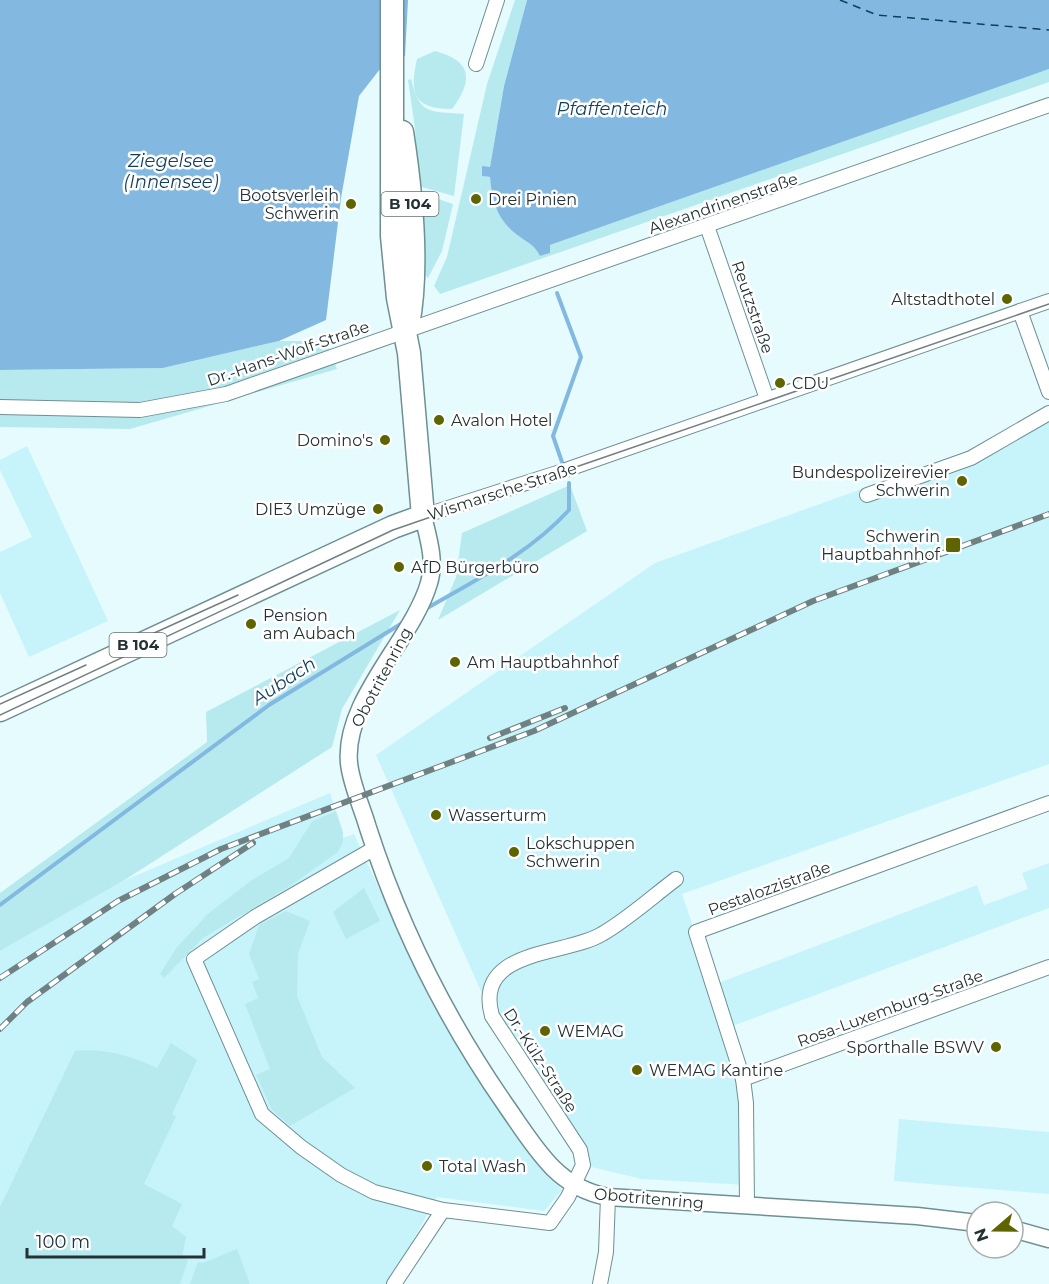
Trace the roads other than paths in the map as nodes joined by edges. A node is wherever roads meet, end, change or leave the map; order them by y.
1 (392, 0) edge
2 (497, 0) edge
3 (476, 64) dead end
4 (1049, 105) edge
5 (707, 226) junction
6 (1049, 301) edge
7 (1020, 311) junction
8 (407, 332) junction
9 (1049, 392) edge
10 (767, 399) junction
11 (0, 407) edge
12 (1049, 413) edge
13 (867, 495) dead end
14 (423, 516) junction
15 (0, 710) edge
16 (1049, 803) edge
17 (375, 848) junction
18 (676, 879) dead end
19 (1049, 967) edge
20 (743, 1079) junction
21 (574, 1184) junction
22 (608, 1197) junction
23 (747, 1205) junction
24 (442, 1210) junction
25 (965, 1221) edge
26 (1025, 1232) edge
27 (1049, 1239) edge
28 (394, 1284) edge
29 (600, 1284) edge

1 - 8 main road, B 104
2 - 3 street
4 - 5 street, Alexandrinenstraße
5 - 8 street, Alexandrinenstraße
5 - 10 street, Reutzstraße
6 - 7 street, Wismarsche Straße
7 - 9 street
7 - 10 street, Wismarsche Straße
8 - 11 street, Dr.-Hans-Wolf-Straße
8 - 14 main road, B 104
10 - 14 street, Wismarsche Straße
12 - 13 street
14 - 15 main road, Wismarsche Straße / B 104
14 - 17 street, Obotritenring
16 - 20 street, Pestalozzistraße
17 - 21 street, Obotritenring
17 - 24 street
18 - 21 street, Dr.-Külz-Straße
19 - 20 street, Rosa-Luxemburg-Straße
20 - 23 street, Pestalozzistraße
21 - 22 street, Obotritenring
21 - 24 street, Dr.-Külz-Straße
22 - 23 street, Obotritenring
22 - 29 street
23 - 25 street, Obotritenring
24 - 28 street
26 - 27 street

